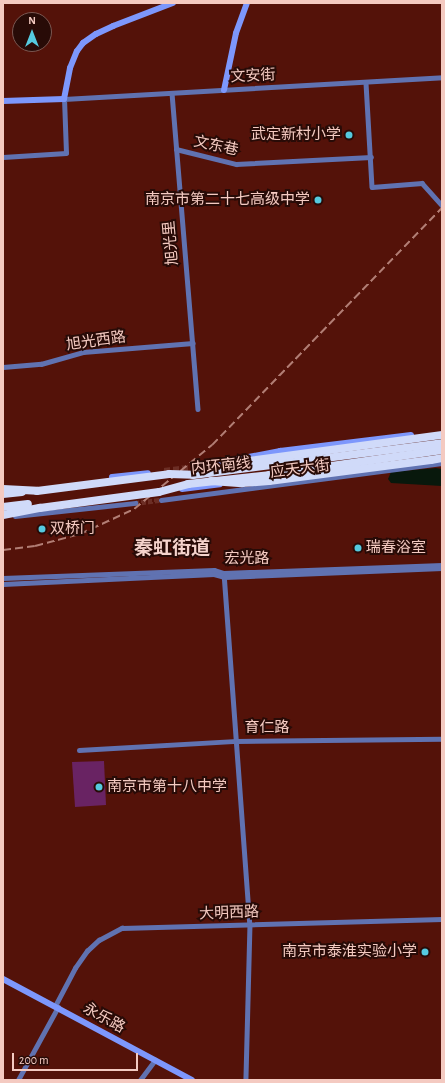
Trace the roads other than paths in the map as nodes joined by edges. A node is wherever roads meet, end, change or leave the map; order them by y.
1 (173, 3) edge
2 (247, 3) edge
3 (442, 77) edge
4 (366, 83) junction
5 (224, 90) junction
6 (172, 93) junction
7 (64, 99) junction
8 (3, 101) edge
9 (176, 149) junction
10 (3, 157) edge
11 (370, 157) junction
12 (442, 204) edge
13 (193, 343) junction
14 (3, 367) edge
15 (198, 409) dead end
16 (442, 434) edge
17 (442, 443) edge
18 (442, 450) edge
19 (442, 457) edge
20 (442, 463) edge
21 (196, 467) tunnel mouth
22 (164, 471) tunnel mouth
23 (222, 472) junction
24 (193, 475) junction
25 (211, 481) junction
26 (185, 487) junction
27 (3, 489) edge
28 (37, 491) junction
29 (3, 494) edge
30 (130, 498) tunnel mouth
31 (3, 499) edge
32 (160, 500) tunnel mouth
33 (135, 503) tunnel mouth
34 (3, 507) edge
35 (3, 515) edge
36 (442, 565) edge
37 (442, 568) edge
38 (224, 575) junction
39 (3, 578) edge
40 (3, 584) edge
41 (442, 739) edge
42 (237, 740) junction
43 (79, 750) dead end
44 (442, 919) edge
45 (250, 924) junction
46 (3, 978) edge
47 (56, 1006) junction
48 (155, 1060) junction
49 (18, 1080) edge
50 (140, 1080) edge
51 (192, 1080) edge
52 (246, 1080) edge

1 - 7 street
2 - 5 street
3 - 4 street, 文安街
4 - 5 street, 文安街
4 - 11 street
5 - 6 street, 文安街
6 - 7 street, 文安街
6 - 9 street, 旭光里
7 - 8 street
7 - 10 street
9 - 11 street, 文东巷
9 - 13 street, 旭光里
11 - 12 street
13 - 14 street, 旭光西路
13 - 15 street, 旭光里
16 - 21 street, 应天大街
16 - 23 highway
17 - 23 highway, 内环南线
18 - 25 highway, 内环南线, bridge
19 - 25 highway, bridge
19 - 26 street, 应天大街
20 - 32 street, 应天大街
22 - 29 street
23 - 24 highway, 内环南线
24 - 28 highway, bridge
24 - 31 highway, 内环南线, bridge
25 - 26 highway, 内环南线
26 - 34 highway, 内环南线, bridge
26 - 35 highway, bridge
27 - 28 highway, bridge
28 - 29 highway, bridge
30 - 35 street
33 - 35 street
36 - 38 street, 宏光路
37 - 38 street, 宏光路
38 - 39 street, 宏光路
38 - 40 street, 宏光路
38 - 42 street, 育仁路
41 - 42 street, 育仁路
42 - 43 street
42 - 45 street
44 - 45 street, 大明西路
45 - 47 street, 大明西路
45 - 52 street
46 - 47 street, 永乐路
47 - 48 street, 永乐路
47 - 49 street, 大明西路
48 - 50 street
48 - 51 street, 永乐路

